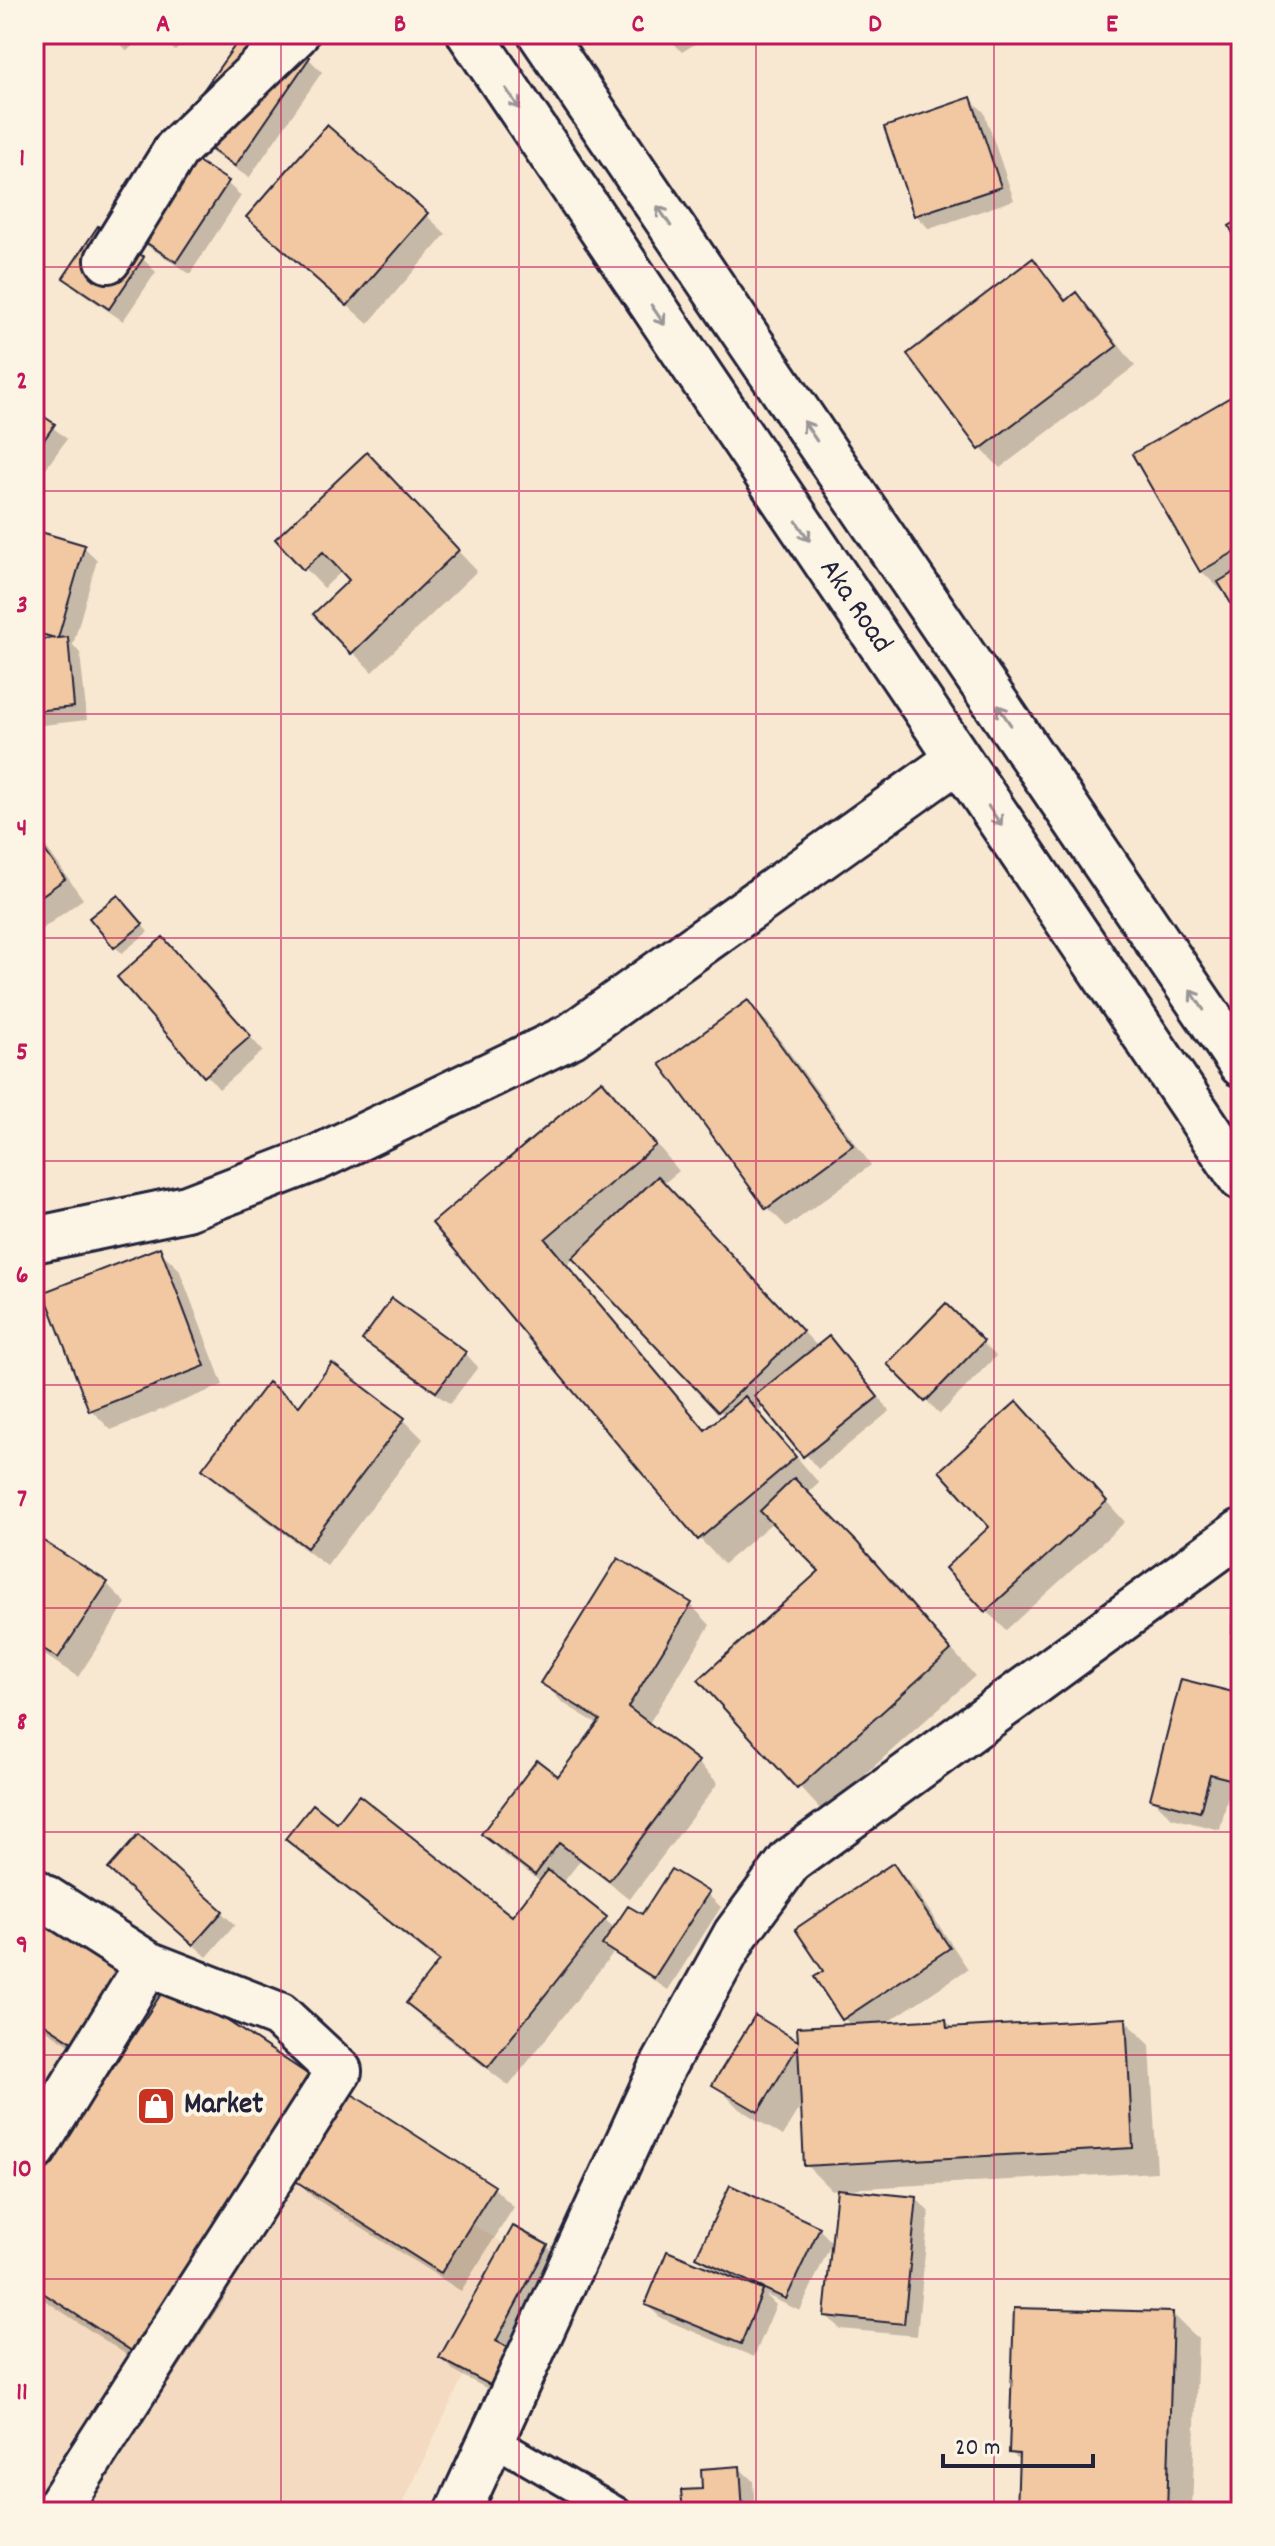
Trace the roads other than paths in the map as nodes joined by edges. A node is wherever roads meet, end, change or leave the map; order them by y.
1 (296, 34) edge
2 (470, 34) edge
3 (541, 34) edge
4 (108, 260) dead end
5 (957, 760) junction
6 (1241, 1064) edge
7 (1241, 1178) edge
8 (34, 1240) edge
9 (1241, 1532) edge
10 (34, 1891) edge
11 (148, 1964) junction
12 (34, 2149) edge
13 (491, 2439) junction
14 (56, 2512) edge
15 (458, 2512) edge
16 (617, 2512) edge

1 - 4 street
2 -> 5 street, Aka Road
6 -> 3 street, Aka Road
5 -> 7 street, Aka Road
5 - 8 street
9 - 13 street
10 - 11 street
11 - 12 street
11 - 14 street
13 - 15 street
13 - 16 lane

